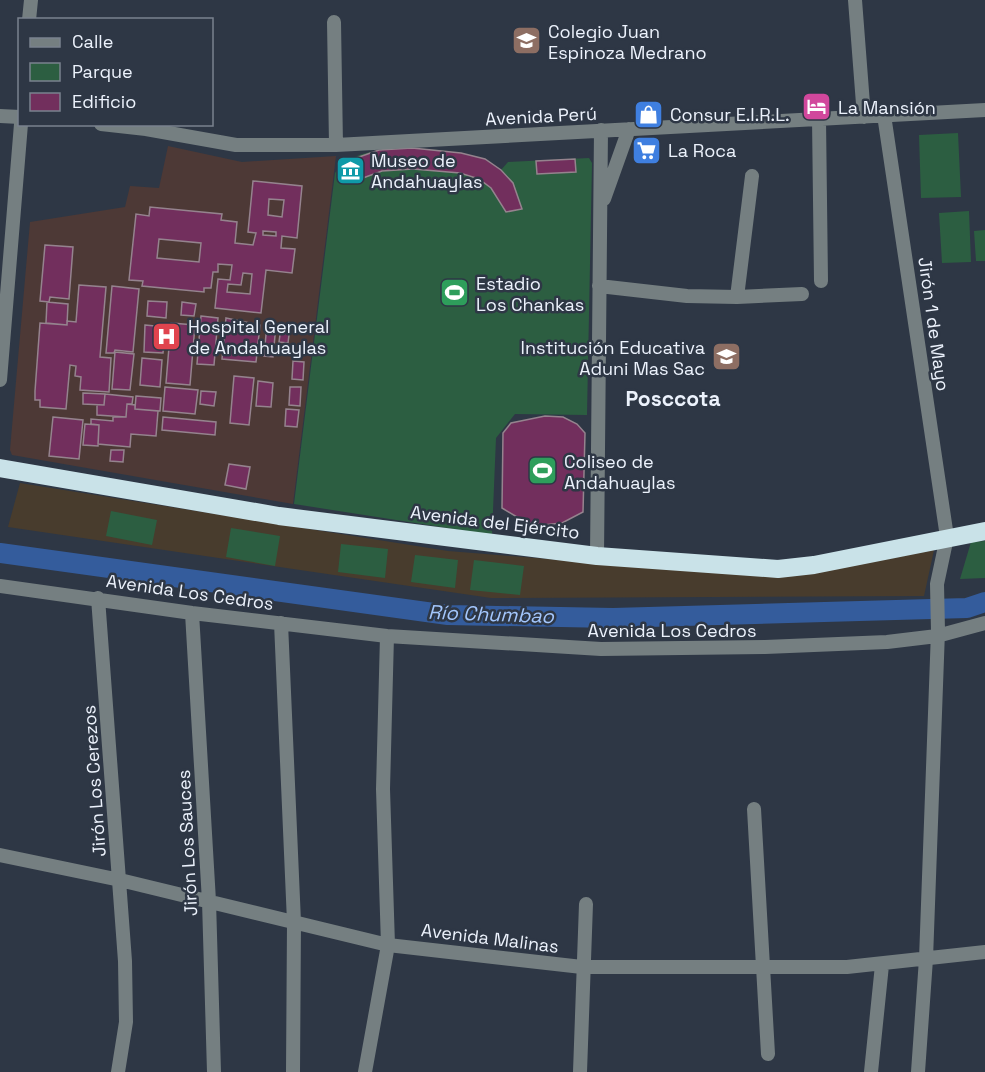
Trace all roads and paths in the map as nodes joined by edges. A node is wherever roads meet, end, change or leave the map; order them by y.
1 (31, 0) edge
2 (855, 0) edge
3 (29, 18) edge
4 (334, 22) dead end
5 (985, 110) edge
6 (884, 115) junction
7 (0, 116) edge
8 (18, 117) edge
9 (864, 117) junction
10 (819, 119) junction
11 (21, 126) edge
12 (118, 126) edge
13 (629, 129) junction
14 (601, 130) junction
15 (336, 145) junction
16 (752, 176) dead end
17 (600, 210) junction
18 (6, 230) edge
19 (821, 281) dead end
20 (599, 286) junction
21 (802, 294) dead end
22 (736, 297) junction
23 (2, 340) edge
24 (0, 380) edge
25 (0, 468) edge
26 (985, 531) edge
27 (947, 537) junction
28 (597, 556) junction
29 (0, 586) edge
30 (98, 598) junction
31 (192, 613) junction
32 (281, 623) junction
33 (985, 623) edge
34 (937, 634) junction
35 (387, 636) junction
36 (754, 809) dead end
37 (0, 855) edge
38 (120, 880) junction
39 (209, 901) junction
40 (586, 904) dead end
41 (294, 922) junction
42 (388, 945) junction
43 (985, 952) edge
44 (926, 959) junction
45 (882, 965) junction
46 (582, 967) junction
47 (762, 968) junction
48 (768, 1054) dead end
49 (118, 1072) edge
50 (214, 1072) edge
51 (293, 1072) edge
52 (365, 1072) edge
53 (580, 1072) edge
54 (871, 1072) edge
55 (918, 1072) edge

1 - 3 street
2 - 9 street
4 - 15 street
5 - 6 street, Avenida Perú
6 - 9 street, Avenida Perú
6 - 27 street, Jirón 1 de Mayo
7 - 8 street
9 - 10 street, Avenida Perú
10 - 13 street, Avenida Perú
10 - 19 street
11 - 18 street
12 - 15 street, Avenida Perú
13 - 14 street, Avenida Perú
13 - 17 street
14 - 15 street, Avenida Perú
14 - 17 street
16 - 22 street
17 - 20 street
18 - 23 street
20 - 22 street
20 - 28 street
21 - 22 street
23 - 24 street
25 - 28 highway, Avenida del Ejército
26 - 27 highway, Avenida del Ejército
27 - 28 highway, Avenida del Ejército
27 - 34 street
29 - 30 street, Avenida Los Cedros
30 - 31 street, Avenida Los Cedros
30 - 38 street, Jirón Los Cerezos
31 - 32 street, Avenida Los Cedros
31 - 39 street, Jirón Los Sauces
32 - 35 street, Avenida Los Cedros
32 - 41 street
33 - 34 street, Avenida Los Cedros
34 - 35 street, Avenida Los Cedros
34 - 44 street
35 - 42 street
36 - 47 street
37 - 38 street, Avenida Malinas
38 - 39 street, Avenida Malinas
38 - 49 street, Jirón Los Cerezos
39 - 41 street, Avenida Malinas
39 - 50 street, Jirón Los Sauces
40 - 46 street
41 - 42 street, Avenida Malinas
41 - 51 street
42 - 46 street, Avenida Malinas
42 - 52 street
43 - 44 street, Avenida Malinas
44 - 45 street, Avenida Malinas
44 - 55 street
45 - 47 street, Avenida Malinas
45 - 54 street
46 - 47 street, Avenida Malinas
46 - 53 street
47 - 48 street

